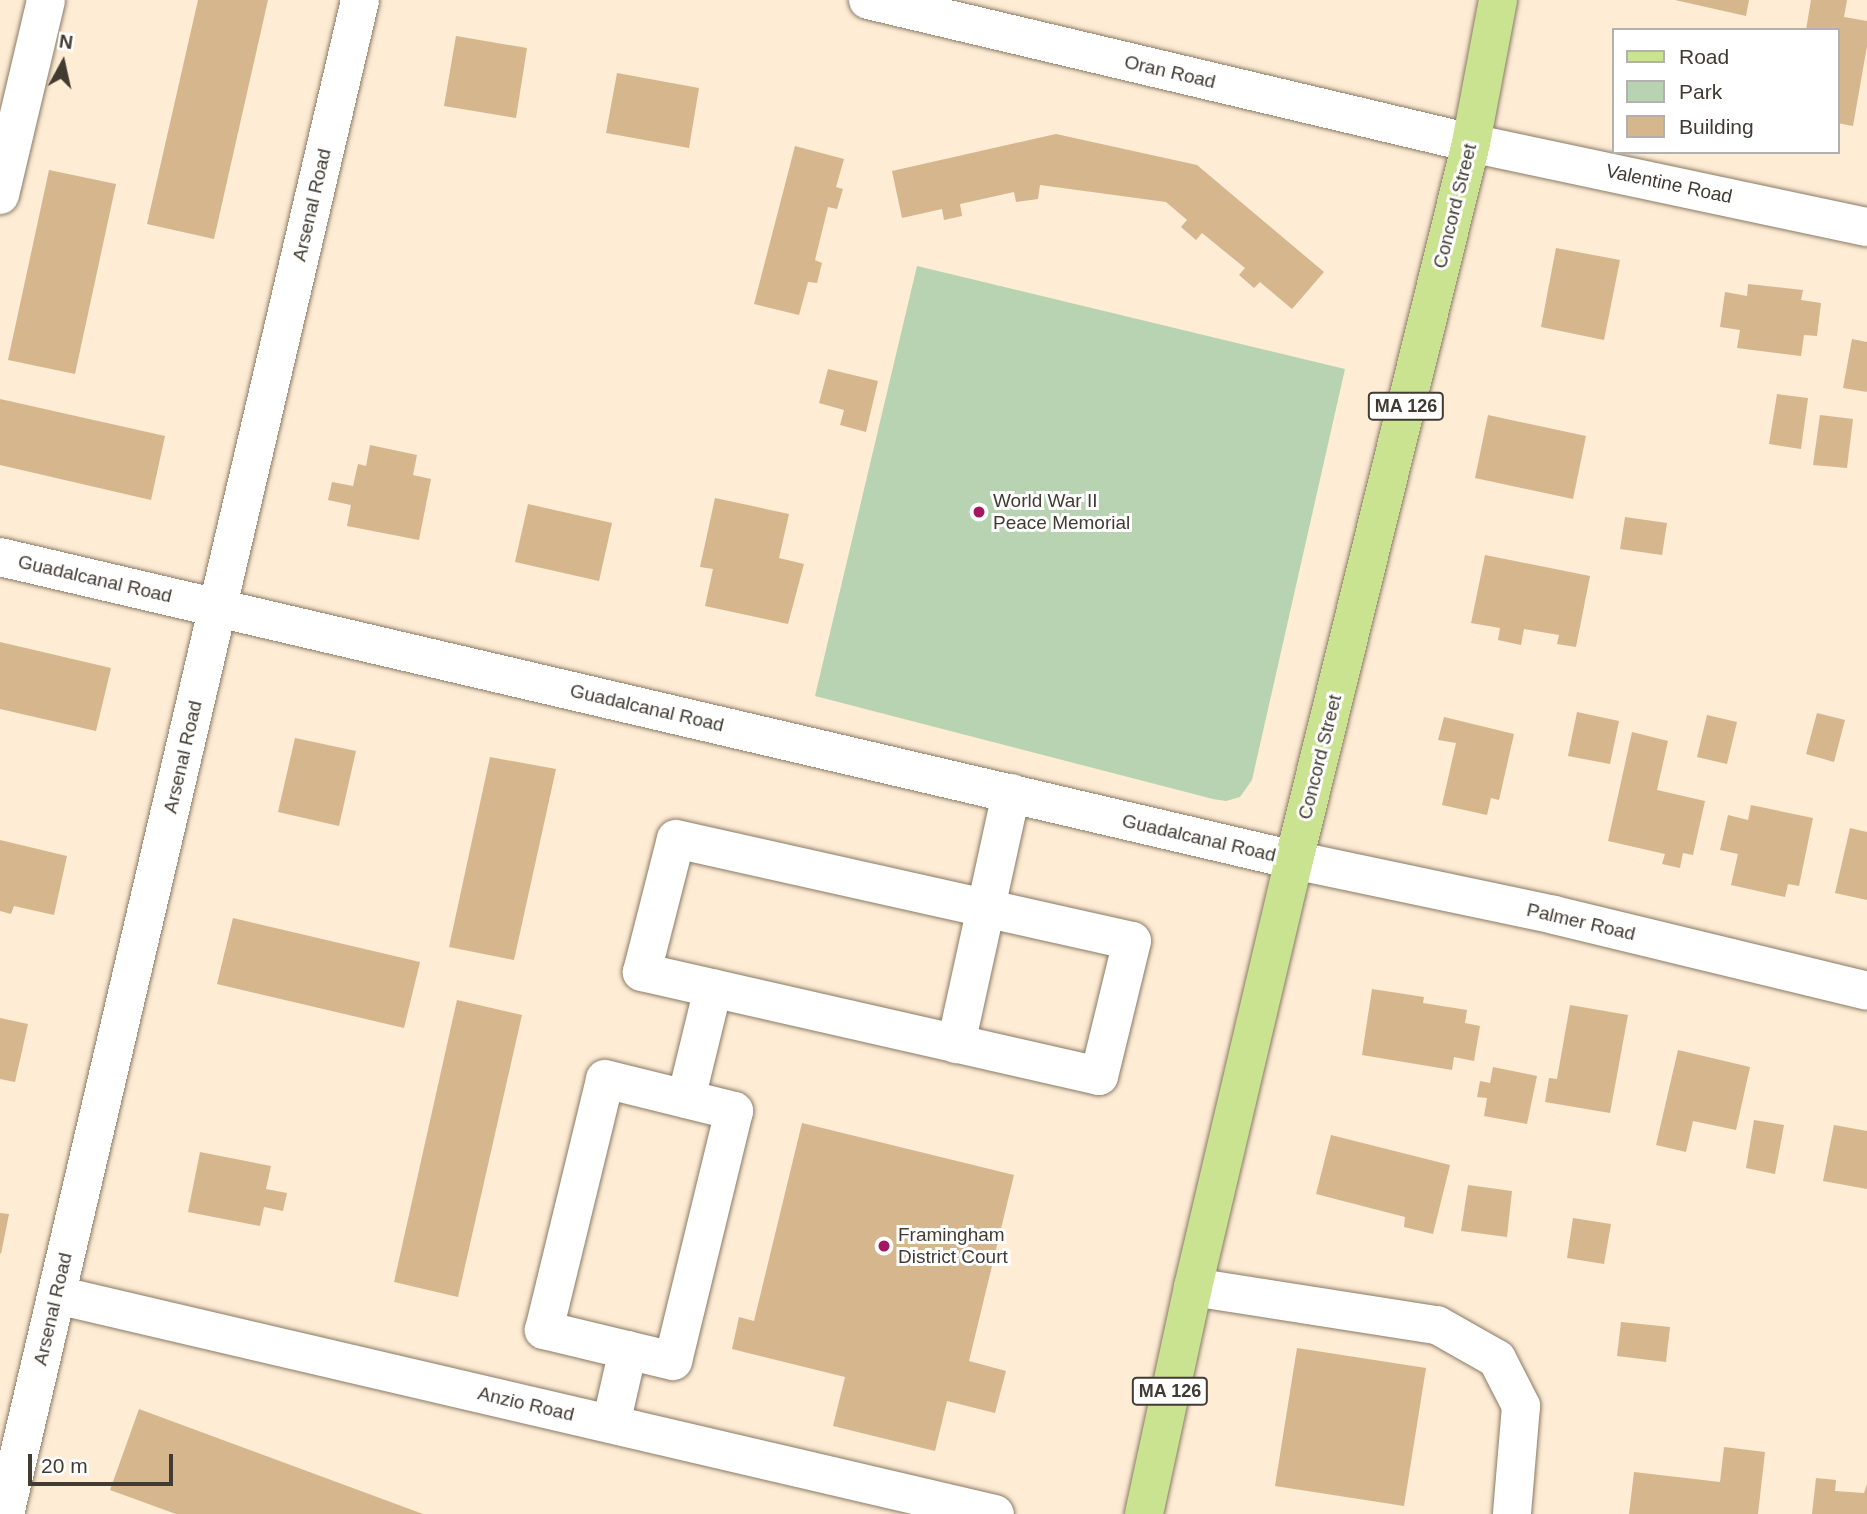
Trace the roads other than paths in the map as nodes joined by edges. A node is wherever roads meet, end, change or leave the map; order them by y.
1 (46, 0) edge
2 (360, 0) edge
3 (868, 0) edge
4 (1498, 0) edge
5 (1471, 143) junction
6 (0, 195) edge
7 (1867, 228) edge
8 (0, 557) edge
9 (218, 607) junction
10 (1011, 793) junction
11 (1294, 860) junction
12 (986, 908) junction
13 (713, 988) junction
14 (1867, 991) edge
15 (956, 1044) junction
16 (686, 1099) junction
17 (1192, 1287) junction
18 (57, 1295) junction
19 (628, 1350) junction
20 (611, 1424) junction
21 (5, 1514) edge
22 (995, 1514) edge
23 (1143, 1514) edge
24 (1512, 1514) edge

1 - 6 street
2 - 9 street, Arsenal Road
3 - 5 street, Oran Road
4 - 5 main road, Concord Street / MA 126
5 - 7 street, Valentine Road
5 - 11 main road, Concord Street / MA 126
8 - 9 street, Guadalcanal Road
9 - 10 street, Guadalcanal Road
9 - 18 street, Arsenal Road
10 - 11 street, Guadalcanal Road
10 - 12 street
11 - 14 street, Palmer Road
11 - 17 main road, Concord Street / MA 126
12 - 13 street
12 - 15 street
12 - 15 street
13 - 15 street
13 - 16 street
16 - 19 street
16 - 19 street
17 - 23 main road, Concord Street / MA 126
17 - 24 street
18 - 20 street, Anzio Road
18 - 21 street, Arsenal Road
19 - 20 street
20 - 22 street, Anzio Road

